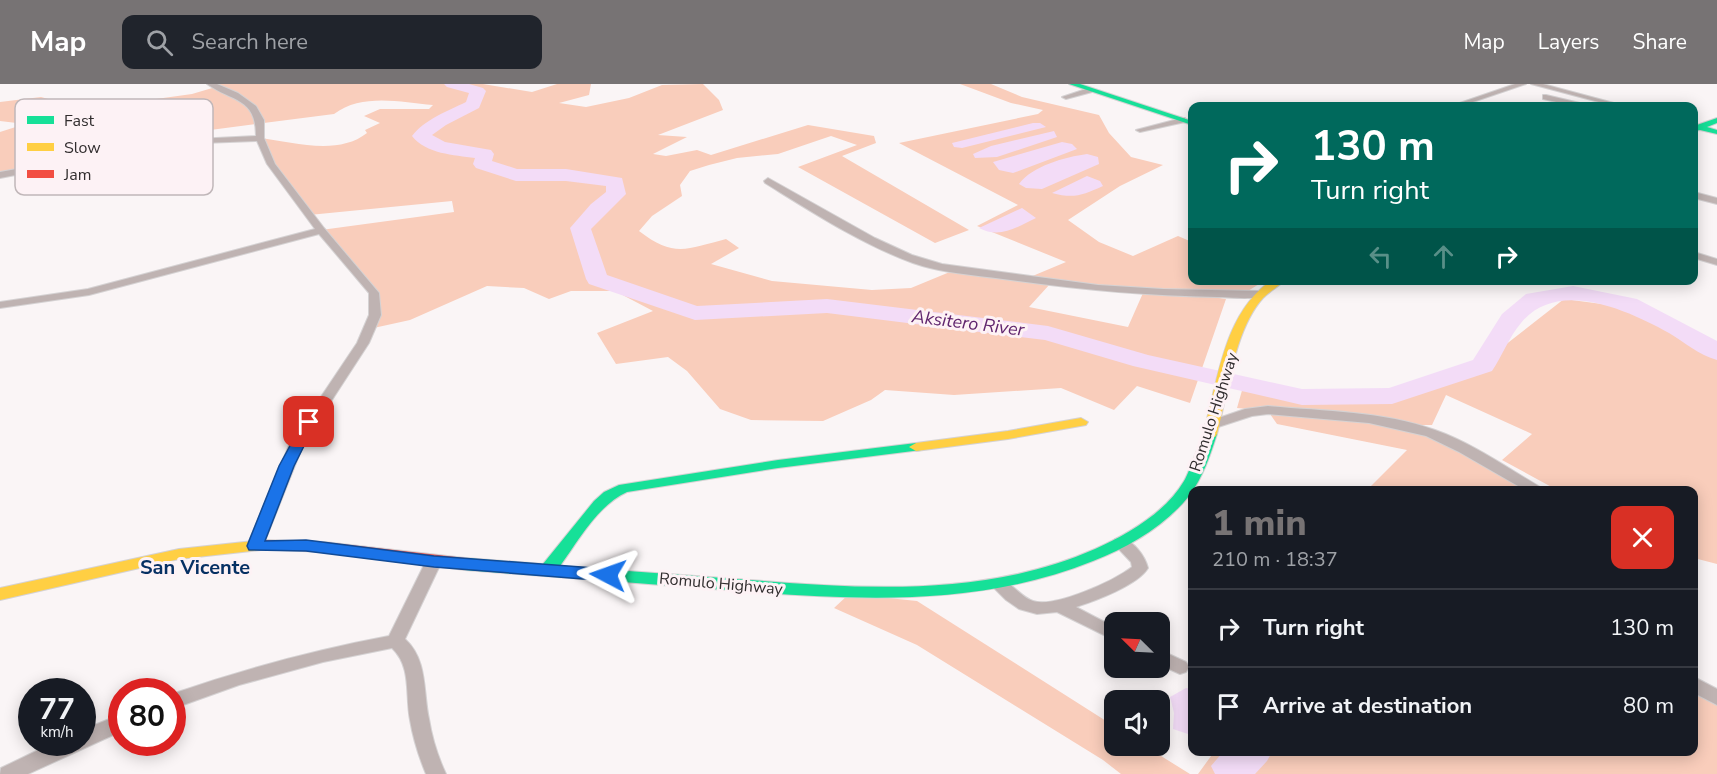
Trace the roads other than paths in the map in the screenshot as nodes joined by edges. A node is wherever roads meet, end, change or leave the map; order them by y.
1 (211, 84) edge
2 (1072, 84) edge
3 (1522, 84) edge
4 (1535, 84) edge
5 (1089, 90) junction
6 (1546, 97) dead end
7 (1066, 98) dead end
8 (1467, 102) edge
9 (1565, 102) edge
10 (1605, 102) edge
11 (1717, 120) edge
12 (1187, 121) edge
13 (1698, 126) edge
14 (1698, 128) edge
15 (1140, 130) dead end
16 (1717, 132) edge
17 (260, 138) junction
18 (213, 140) edge
19 (15, 172) edge
20 (0, 175) edge
21 (768, 181) dead end
22 (1698, 196) edge
23 (1717, 201) edge
24 (321, 230) junction
25 (1698, 256) edge
26 (1717, 262) edge
27 (1273, 285) edge
28 (1260, 294) junction
29 (0, 305) edge
30 (1213, 421) junction
31 (1082, 422) dead end
32 (1527, 486) edge
33 (1121, 543) junction
34 (255, 546) junction
35 (434, 561) junction
36 (547, 571) junction
37 (999, 585) junction
38 (0, 594) edge
39 (1061, 607) junction
40 (1104, 629) edge
41 (395, 641) junction
42 (1170, 662) edge
43 (1180, 667) dead end
44 (1698, 686) edge
45 (186, 697) edge
46 (1717, 698) edge
47 (46, 756) edge
48 (8, 774) edge
49 (436, 774) edge

1 - 17 street
2 - 5 main road
3 - 8 street
4 - 10 street
5 - 7 street
5 - 12 main road
6 - 9 street
11 - 13 main road
12 - 15 street
14 - 16 main road
17 - 18 street
17 - 24 street
19 - 20 street
21 - 28 street
22 - 23 street
24 - 29 street
24 - 34 street
25 - 26 street
27 - 28 main road, Romulo Highway
28 - 30 main road, Romulo Highway
30 - 32 street
30 - 33 main road, Romulo Highway
31 - 36 main road
33 - 37 main road, Romulo Highway
33 - 39 street
34 - 35 main road, Romulo Highway
34 - 38 main road, Romulo Highway
35 - 36 main road, Romulo Highway
35 - 41 street
36 - 37 main road, Romulo Highway
37 - 39 street
39 - 40 street
41 - 45 street
41 - 49 street
42 - 43 street
44 - 46 street
47 - 48 street

